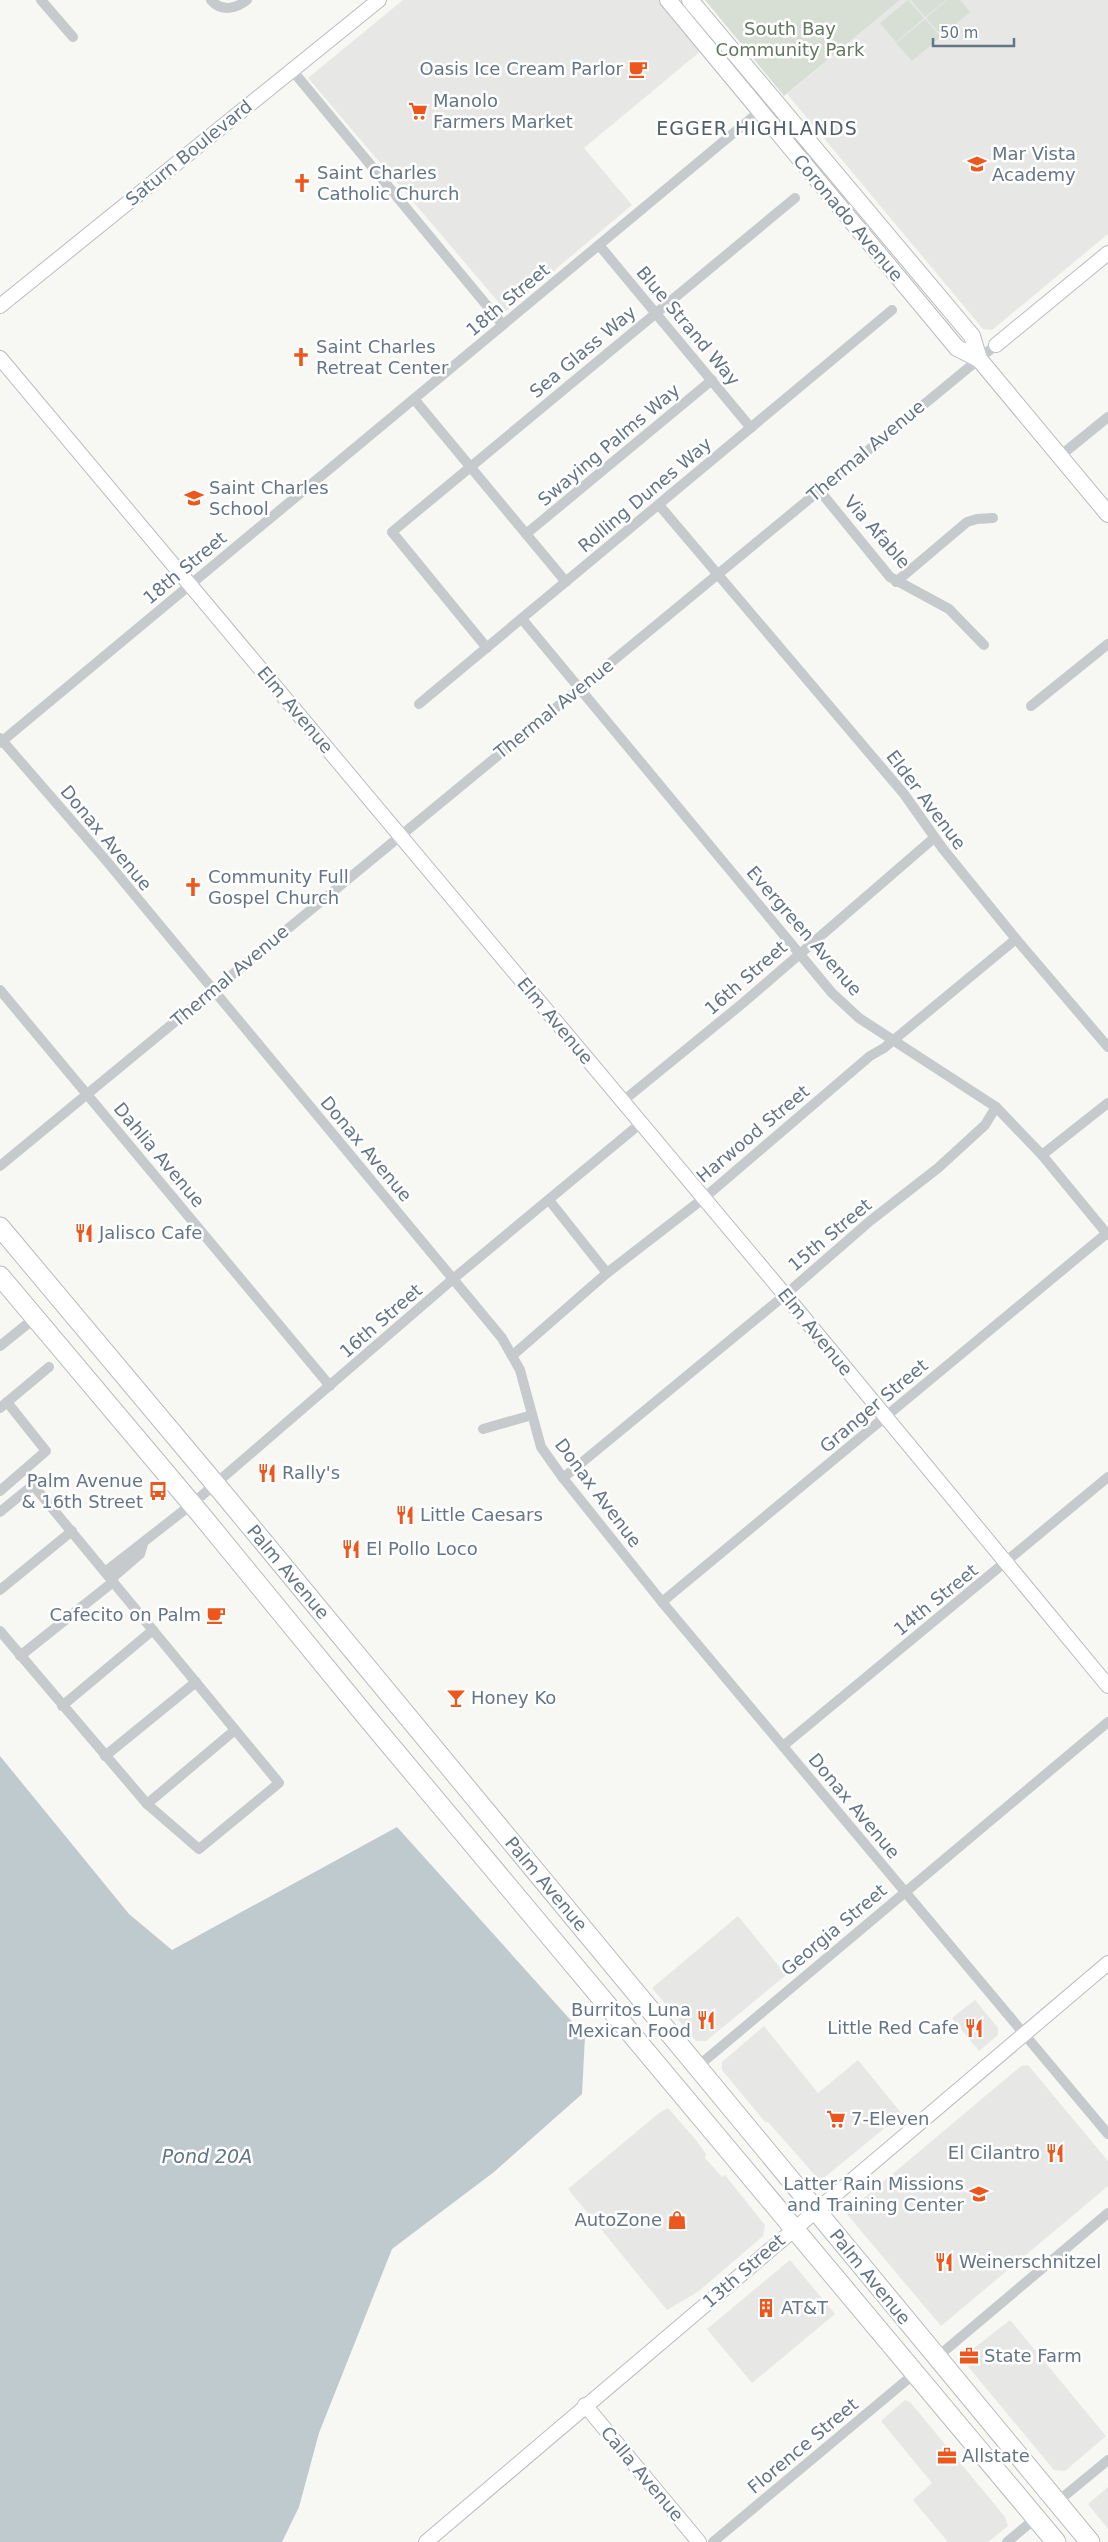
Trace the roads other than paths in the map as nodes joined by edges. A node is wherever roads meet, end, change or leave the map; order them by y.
1 (41, 0) edge
2 (210, 0) edge
3 (247, 0) edge
4 (379, 0) edge
5 (668, 0) edge
6 (690, 0) edge
7 (73, 37) dead end
8 (292, 70) junction
9 (772, 101) junction
10 (760, 111) junction
11 (795, 198) dead end
12 (599, 245) junction
13 (1108, 253) edge
14 (0, 306) edge
15 (892, 310) dead end
16 (656, 313) junction
17 (503, 325) junction
18 (996, 345) joint
19 (0, 358) edge
20 (979, 359) junction
21 (712, 380) junction
22 (414, 399) junction
23 (1108, 417) edge
24 (751, 428) junction
25 (1060, 456) junction
26 (470, 467) junction
27 (819, 490) junction
28 (659, 505) junction
29 (1108, 514) edge
30 (993, 518) dead end
31 (526, 534) junction
32 (718, 574) junction
33 (566, 582) junction
34 (896, 582) junction
35 (190, 585) junction
36 (522, 619) junction
37 (1108, 644) edge
38 (984, 645) dead end
39 (487, 648) junction
40 (579, 689) junction
41 (419, 704) dead end
42 (1031, 706) dead end
43 (1, 740) edge
44 (400, 836) junction
45 (934, 838) junction
46 (1016, 939) junction
47 (799, 953) junction
48 (0, 990) edge
49 (212, 991) junction
50 (893, 1040) junction
51 (1108, 1047) edge
52 (87, 1094) junction
53 (623, 1102) junction
54 (1108, 1103) edge
55 (996, 1107) junction
56 (641, 1123) junction
57 (1042, 1155) junction
58 (0, 1166) edge
59 (704, 1198) junction
60 (549, 1200) junction
61 (0, 1227) edge
62 (1107, 1234) edge
63 (607, 1273) junction
64 (453, 1279) junction
65 (2, 1282) edge
66 (785, 1295) junction
67 (36, 1317) junction
68 (0, 1346) edge
69 (513, 1355) junction
70 (49, 1367) dead end
71 (330, 1386) junction
72 (3, 1405) edge
73 (532, 1415) junction
74 (885, 1418) junction
75 (483, 1429) dead end
76 (1108, 1477) edge
77 (563, 1478) junction
78 (215, 1484) junction
79 (0, 1491) edge
80 (192, 1504) junction
81 (0, 1512) edge
82 (72, 1531) junction
83 (1006, 1563) junction
84 (110, 1577) junction
85 (0, 1590) edge
86 (662, 1602) junction
87 (153, 1630) junction
88 (0, 1631) edge
89 (20, 1656) junction
90 (196, 1682) junction
91 (1108, 1686) edge
92 (62, 1706) junction
93 (1108, 1722) edge
94 (235, 1730) junction
95 (783, 1746) junction
96 (104, 1756) junction
97 (146, 1804) junction
98 (905, 1891) junction
99 (1108, 1963) edge
100 (1024, 2033) junction
101 (697, 2067) junction
102 (1108, 2134) edge
103 (815, 2210) junction
104 (1108, 2213) edge
105 (794, 2228) junction
106 (936, 2358) junction
107 (914, 2374) junction
108 (585, 2405) junction
109 (974, 2445) junction
110 (1108, 2460) edge
111 (1057, 2502) junction
112 (1036, 2518) junction
113 (426, 2542) edge
114 (699, 2542) edge
115 (713, 2542) edge
116 (1007, 2542) edge
117 (1056, 2542) edge
118 (1090, 2542) edge

1 - 7 street
2 - 3 street
4 - 8 street, Saturn Boulevard
5 - 10 main road, Coronado Avenue
6 - 9 main road, Coronado Avenue
8 - 14 street, Saturn Boulevard
8 - 17 street
9 - 10 street
9 - 20 main road, Coronado Avenue
10 - 12 street, 18th Street
10 - 20 main road, Coronado Avenue
11 - 16 street, Sea Glass Way
12 - 16 street, Blue Strand Way
12 - 17 street, 18th Street
13 - 18 street, Thermal Avenue
15 - 24 street, Rolling Dunes Way
16 - 21 street, Blue Strand Way
16 - 26 street, Sea Glass Way
17 - 22 street, 18th Street
18 - 20 street, Thermal Avenue
19 - 35 street, Elm Avenue
20 - 25 main road, Coronado Avenue
20 - 27 street, Thermal Avenue
21 - 24 street, Blue Strand Way
21 - 31 street, Swaying Palms Way
22 - 26 street
22 - 35 street, 18th Street
23 - 25 street
24 - 28 street, Rolling Dunes Way
25 - 29 main road, Coronado Avenue
26 - 31 street
26 - 39 street, Sea Glass Way
27 - 32 street, Thermal Avenue
27 - 34 street, Via Afable
28 - 32 street, Elder Avenue
28 - 33 street, Rolling Dunes Way
30 - 34 street
31 - 33 street
32 - 40 street, Thermal Avenue
32 - 45 street, Elder Avenue
33 - 36 street, Rolling Dunes Way
34 - 38 street, Via Afable
35 - 43 street, 18th Street
35 - 44 street, Elm Avenue
36 - 39 street, Rolling Dunes Way
36 - 40 street, Evergreen Avenue
37 - 42 street
39 - 41 street, Rolling Dunes Way
40 - 44 street, Thermal Avenue
40 - 47 street, Evergreen Avenue
43 - 49 street, Donax Avenue
44 - 49 street, Thermal Avenue
44 - 53 street, Elm Avenue
45 - 46 street, Elder Avenue
45 - 47 street, 16th Street
46 - 50 street, Harwood Street
46 - 51 street, Elder Avenue
47 - 50 street, Evergreen Avenue
47 - 53 street, 16th Street
48 - 52 street, Dahlia Avenue
49 - 52 street, Thermal Avenue
49 - 64 street, Donax Avenue
50 - 55 street, Evergreen Avenue
50 - 59 street, Harwood Street
52 - 58 street, Thermal Avenue
52 - 71 street, Dahlia Avenue
53 - 56 street, Elm Avenue
54 - 57 street
55 - 57 street, Evergreen Avenue
55 - 66 street, 15th Street
56 - 59 street, Elm Avenue
56 - 60 street, 16th Street
57 - 62 street
59 - 63 street, Harwood Street
59 - 66 street, Elm Avenue
60 - 63 street
60 - 64 street, 16th Street
61 - 78 highway, Palm Avenue
62 - 74 street, Granger Street
63 - 69 street, Harwood Street
64 - 69 street, Donax Avenue
64 - 71 street, 16th Street
65 - 67 highway, Palm Avenue
66 - 74 street, Elm Avenue
66 - 77 street, 15th Street
67 - 68 street
67 - 80 highway, Palm Avenue
69 - 73 street, Donax Avenue
70 - 72 street
71 - 78 street, 16th Street
72 - 79 street
73 - 75 street
73 - 77 street, Donax Avenue
74 - 83 street, Elm Avenue
74 - 86 street, Granger Street
76 - 83 street, 14th Street
77 - 86 street, Donax Avenue
78 - 80 street, 16th Street
78 - 101 highway, Palm Avenue
80 - 84 street, 16th Street
80 - 105 highway, Palm Avenue
81 - 82 street
82 - 84 street
82 - 85 street
83 - 91 street, Elm Avenue
83 - 95 street, 14th Street
84 - 87 street
84 - 89 street, 16th Street
86 - 95 street, Donax Avenue
87 - 90 street
87 - 92 street
88 - 89 street
89 - 92 street
90 - 94 street
90 - 96 street
92 - 96 street
93 - 98 street, Georgia Street
94 - 97 street
94 - 97 street
95 - 98 street, Donax Avenue
96 - 97 street
98 - 100 street, Donax Avenue
98 - 101 street, Georgia Street
99 - 100 street, 13th Street
100 - 102 street, Donax Avenue
100 - 103 street, 13th Street
101 - 103 highway, Palm Avenue
103 - 105 street, 13th Street
103 - 106 highway, Palm Avenue
104 - 106 street
105 - 107 highway, Palm Avenue
105 - 108 street, 13th Street
106 - 111 highway, Palm Avenue
107 - 109 highway, Palm Avenue
107 - 115 street, Florence Street
108 - 113 street, 13th Street
108 - 114 street, Calla Avenue
109 - 111 highway
109 - 112 highway, Palm Avenue
110 - 111 street
111 - 118 highway, Palm Avenue
112 - 116 street
112 - 117 highway, Palm Avenue

